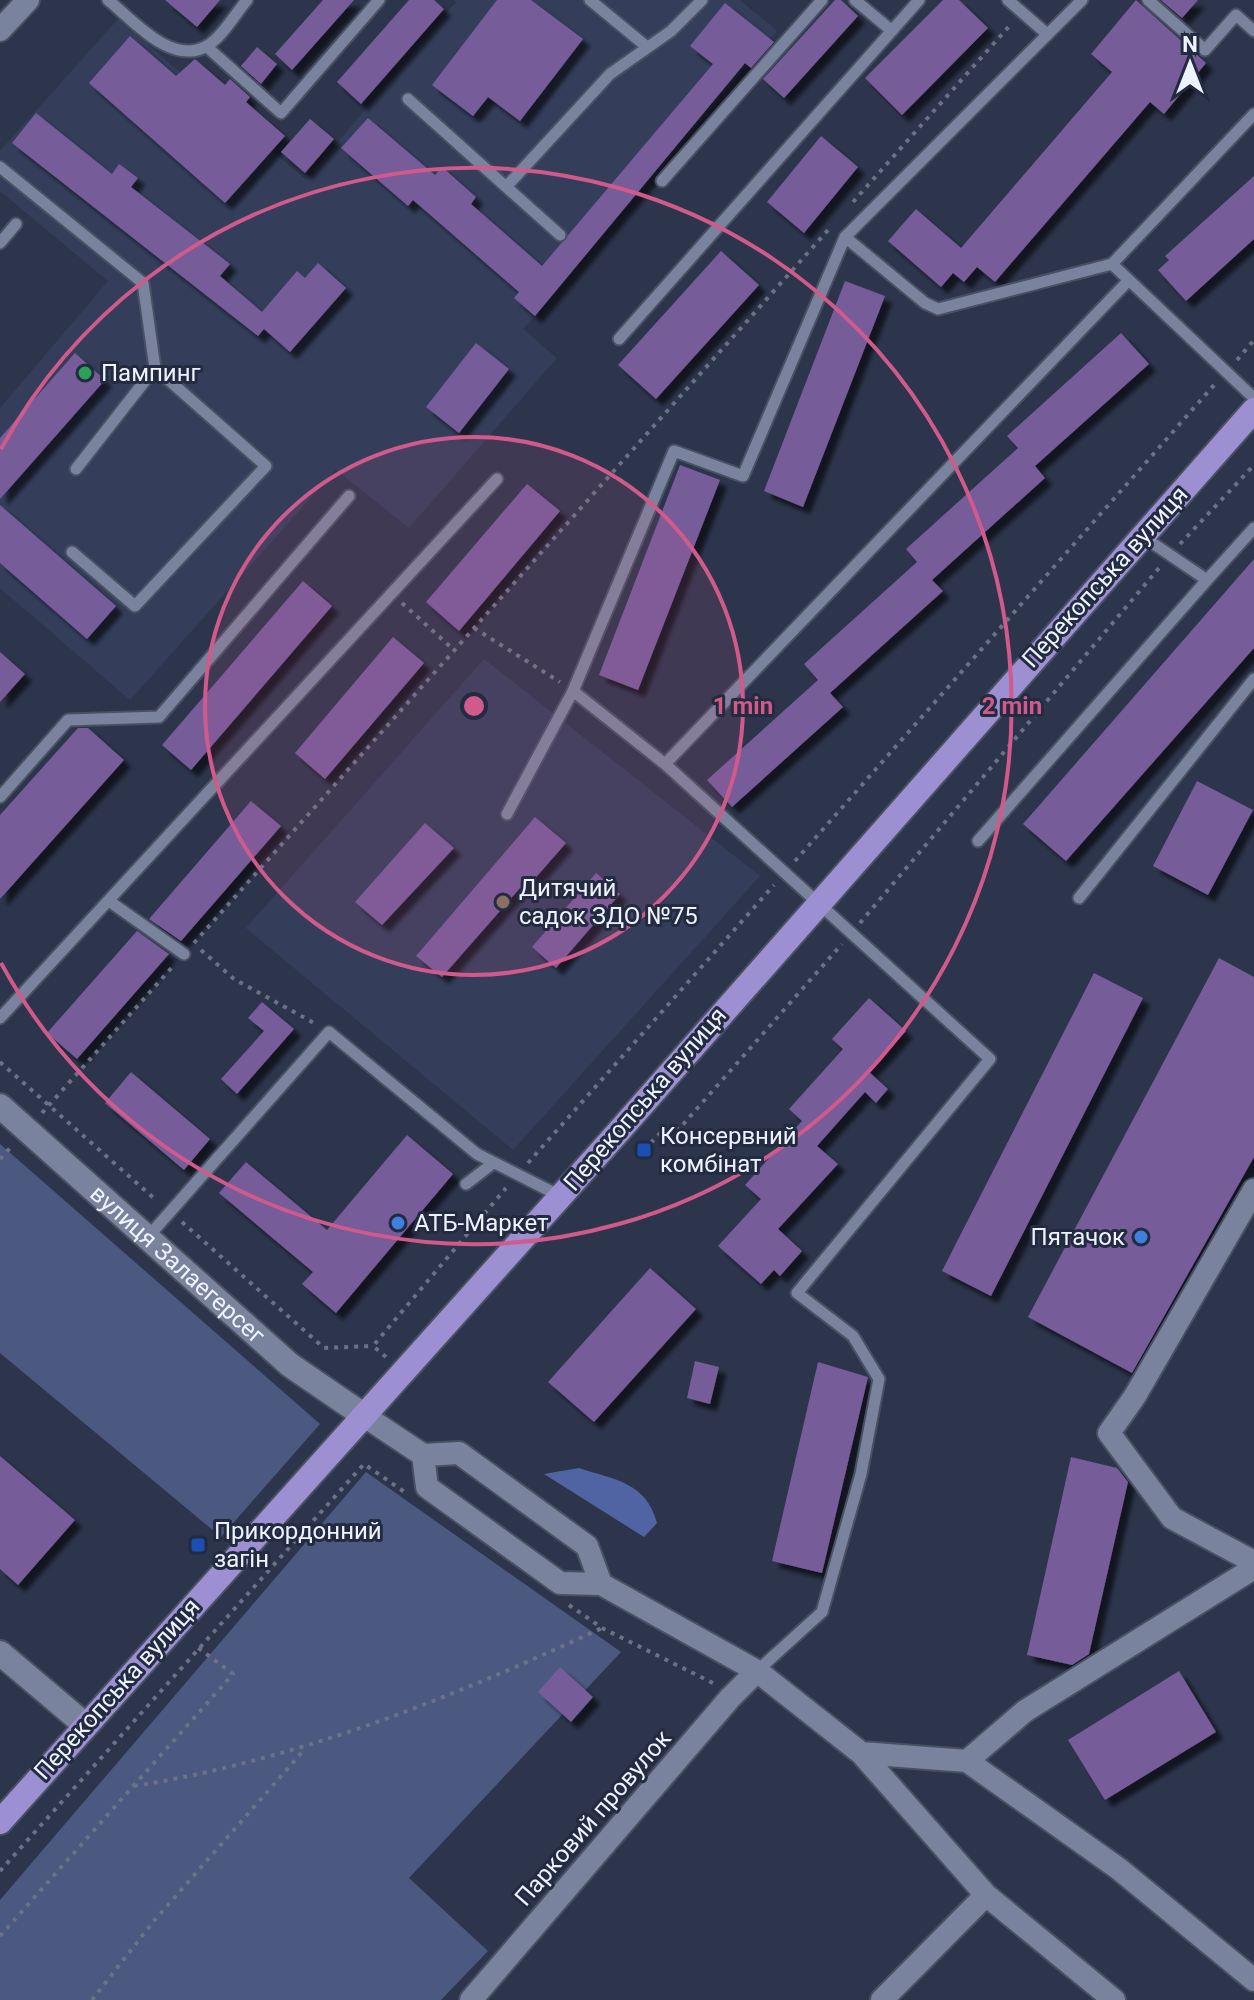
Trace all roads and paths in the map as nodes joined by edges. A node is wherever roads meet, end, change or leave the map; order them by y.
1 (28, 0) edge
2 (108, 0) edge
3 (247, 0) edge
4 (379, 0) edge
5 (590, 0) edge
6 (702, 0) edge
7 (822, 0) edge
8 (855, 0) edge
9 (919, 0) edge
10 (1008, 0) edge
11 (1082, 0) edge
12 (1148, 0) edge
13 (1022, 12) junction
14 (0, 30) edge
15 (892, 31) junction
16 (1254, 31) edge
17 (1047, 34) junction
18 (207, 47) junction
19 (647, 47) junction
20 (408, 99) dead end
21 (1254, 114) edge
22 (0, 167) edge
23 (662, 181) dead end
24 (506, 187) junction
25 (843, 213) dead end
26 (16, 224) dead end
27 (833, 225) dead end
28 (560, 235) dead end
29 (845, 237) junction
30 (0, 243) edge
31 (1112, 264) junction
32 (1129, 280) junction
33 (619, 339) dead end
34 (1254, 340) edge
35 (155, 368) junction
36 (1226, 372) junction
37 (1254, 398) edge
38 (1254, 410) edge
39 (1254, 465) edge
40 (76, 469) dead end
41 (497, 479) dead end
42 (349, 496) dead end
43 (1254, 528) edge
44 (1141, 536) junction
45 (72, 552) dead end
46 (1169, 556) junction
47 (1207, 580) junction
48 (392, 593) junction
49 (474, 628) junction
50 (454, 650) junction
51 (1254, 679) edge
52 (573, 691) junction
53 (665, 764) junction
54 (0, 797) edge
55 (507, 814) dead end
56 (978, 841) dead end
57 (786, 871) junction
58 (1079, 898) dead end
59 (109, 901) junction
60 (818, 901) junction
61 (852, 932) junction
62 (193, 943) junction
63 (184, 954) junction
64 (0, 1018) edge
65 (329, 1032) junction
66 (0, 1106) edge
67 (26, 1131) junction
68 (644, 1150) dead end
69 (492, 1164) junction
70 (517, 1175) junction
71 (466, 1184) dead end
72 (1254, 1190) edge
73 (560, 1196) junction
74 (147, 1238) junction
75 (386, 1357) dead end
76 (363, 1415) junction
77 (423, 1455) junction
78 (364, 1464) dead end
79 (1254, 1562) edge
80 (1254, 1568) edge
81 (601, 1584) junction
82 (197, 1647) junction
83 (1, 1656) edge
84 (757, 1671) junction
85 (730, 1698) junction
86 (84, 1724) junction
87 (306, 1748) junction
88 (861, 1753) junction
89 (967, 1761) junction
90 (134, 1786) junction
91 (0, 1822) edge
92 (0, 1871) edge
93 (986, 1895) junction
94 (0, 1936) edge
95 (1254, 1980) edge
96 (92, 2000) edge
97 (471, 2000) edge
98 (882, 2000) edge
99 (1114, 2000) edge

1 - 14 street
2 - 18 lane
3 - 18 lane
4 - 18 lane
5 - 19 lane
6 - 19 lane
7 - 23 lane
8 - 15 lane
9 - 15 lane
10 - 13 lane
11 - 17 lane
12 - 16 lane
13 - 17 lane
13 - 25 path
15 - 33 lane
17 - 29 lane
19 - 24 lane
20 - 24 lane
21 - 31 lane
22 - 35 lane
24 - 28 lane
26 - 30 lane
27 - 49 path
29 - 31 lane
29 - 52 lane
31 - 32 lane
32 - 36 lane
32 - 53 lane
34 - 36 path
35 - 40 lane
35 - 45 lane
36 - 37 lane
36 - 57 path
38 - 44 main road, Перекопська вулиця
39 - 46 path
41 - 48 lane
42 - 54 lane
43 - 47 lane
44 - 46 lane
44 - 60 main road, Перекопська вулиця
46 - 47 lane
46 - 61 path
47 - 56 lane
48 - 50 path
48 - 59 lane
49 - 50 path
49 - 52 path
50 - 62 path
51 - 58 lane
52 - 53 lane
52 - 55 lane
53 - 57 lane
57 - 60 lane
57 - 70 path
59 - 63 lane
59 - 64 lane
60 - 61 lane
60 - 73 main road, Перекопська вулиця
61 - 68 path
61 - 84 lane
62 - 63 path
62 - 65 path
63 - 67 path
65 - 69 lane
65 - 74 lane
66 - 67 main road, вулиця Залаегерсег
67 - 74 main road, вулиця Залаегерсег
69 - 70 lane
69 - 71 lane
70 - 73 lane
70 - 75 path
72 - 79 street
73 - 76 main road, Перекопська вулиця
74 - 76 main road, вулиця Залаегерсег
76 - 77 street
76 - 86 main road, Перекопська вулиця
77 - 81 street
77 - 81 street
78 - 82 path
80 - 89 street
81 - 84 street
82 - 90 path
82 - 92 path
83 - 86 main road
84 - 85 street, Парковий провулок
84 - 88 street
85 - 87 path
85 - 97 street, Парковий провулок
86 - 91 main road, Перекопська вулиця
87 - 90 path
87 - 96 path
88 - 89 street
88 - 93 street
89 - 95 street
90 - 94 path
93 - 98 street
93 - 99 street

